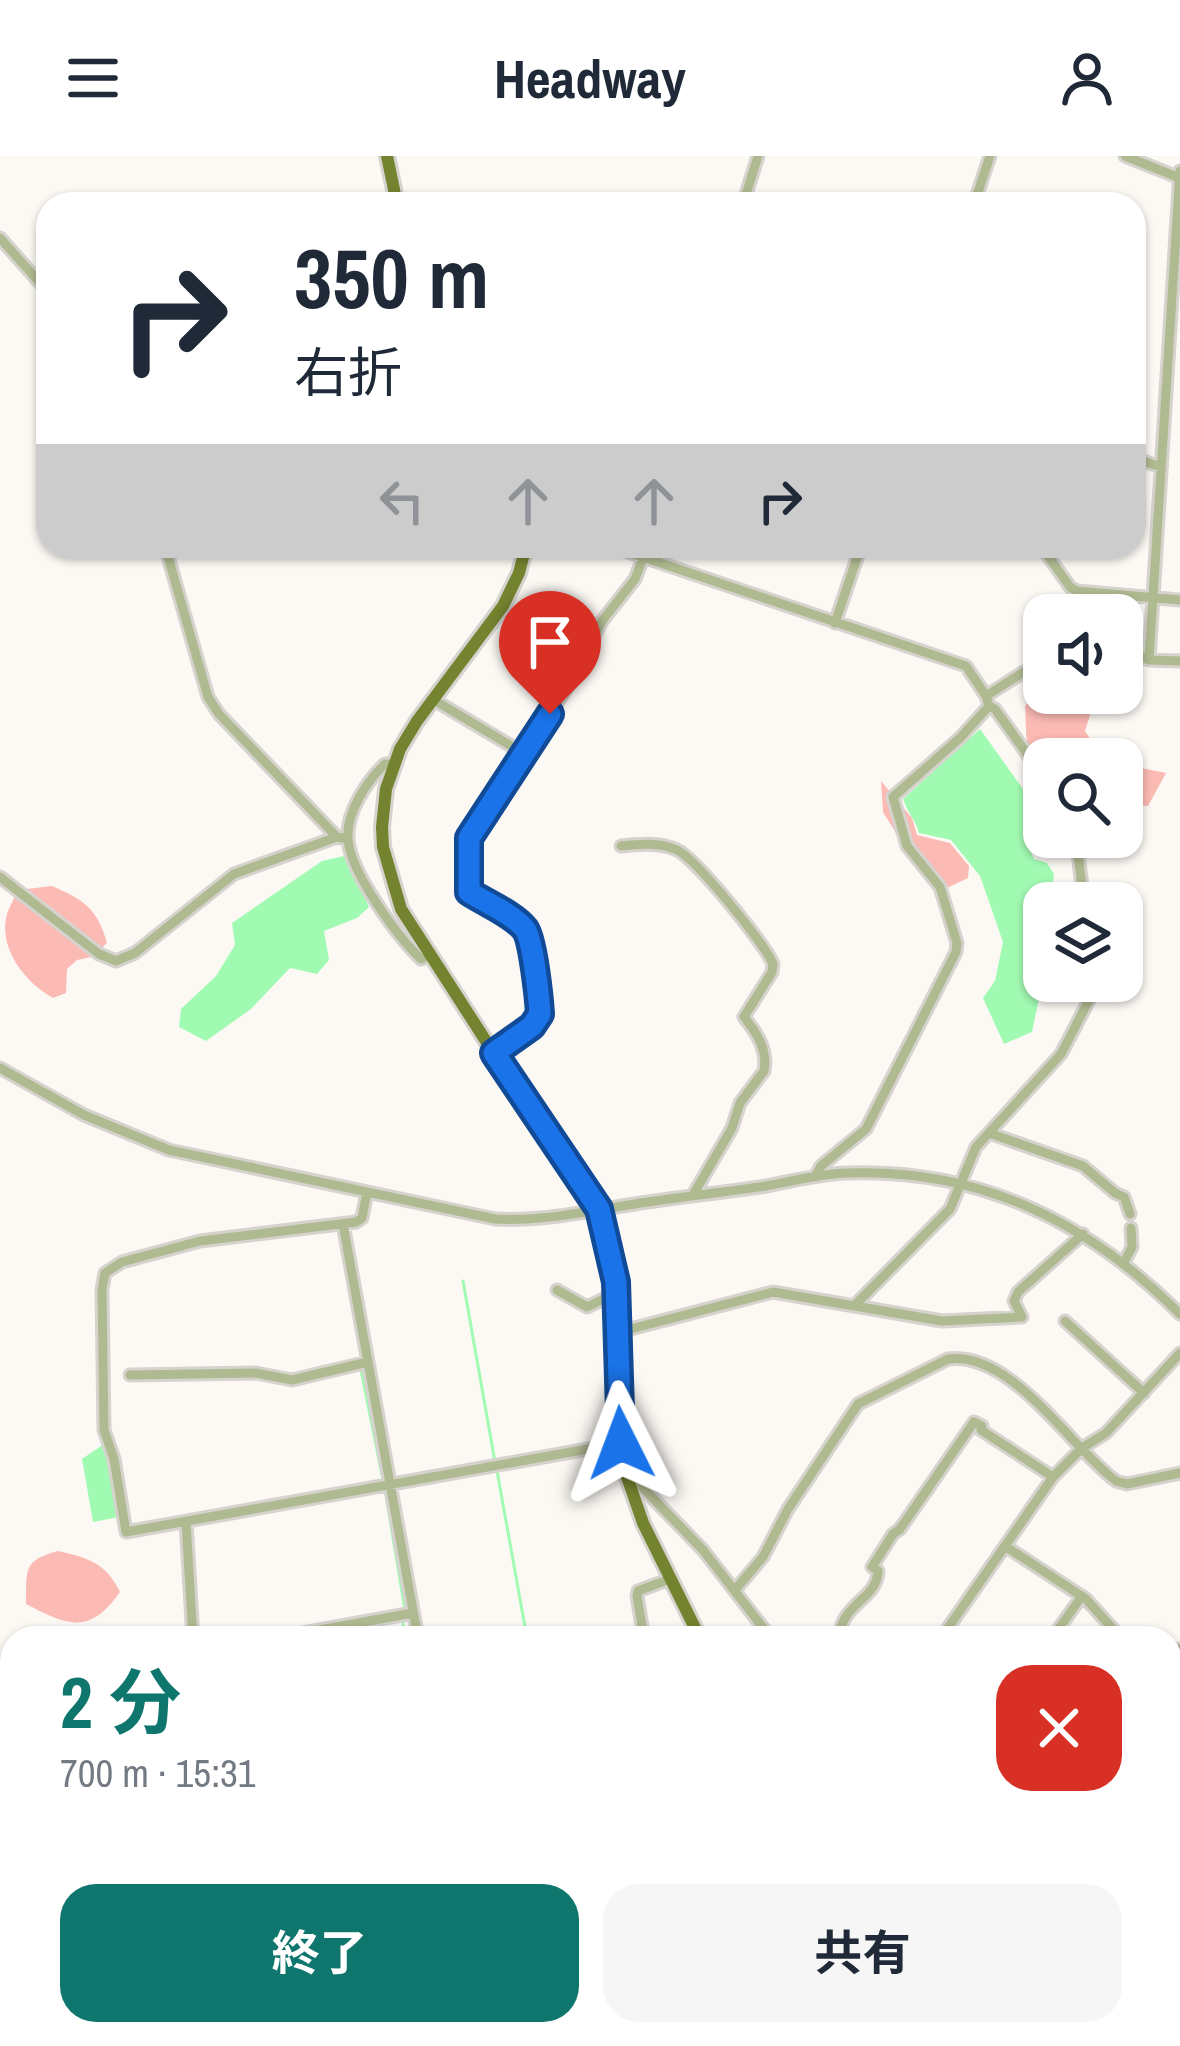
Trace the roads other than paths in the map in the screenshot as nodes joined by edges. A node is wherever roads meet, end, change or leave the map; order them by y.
1 (387, 156) edge
2 (758, 156) edge
3 (990, 156) edge
4 (1125, 156) edge
5 (1180, 176) edge
6 (395, 192) edge
7 (747, 192) edge
8 (978, 192) edge
9 (0, 238) edge
10 (36, 278) edge
11 (1146, 462) edge
12 (1161, 466) junction
13 (168, 558) edge
14 (523, 558) edge
15 (643, 558) joint
16 (857, 558) edge
17 (1050, 558) edge
18 (1153, 599) junction
19 (1180, 600) edge
20 (835, 622) junction
21 (1143, 657) edge
22 (1150, 660) junction
23 (1180, 661) edge
24 (1023, 674) edge
25 (434, 700) junction
26 (987, 701) junction
27 (1023, 748) edge
28 (524, 753) junction
29 (394, 764) junction
30 (342, 838) junction
31 (621, 846) dead end
32 (0, 877) edge
33 (430, 956) junction
34 (1088, 1002) edge
35 (494, 1053) junction
36 (0, 1068) edge
37 (989, 1133) junction
38 (816, 1175) junction
39 (959, 1184) junction
40 (367, 1192) junction
41 (692, 1196) junction
42 (599, 1209) junction
43 (1130, 1214) dead end
44 (344, 1224) junction
45 (1131, 1228) dead end
46 (1083, 1234) junction
47 (1124, 1262) junction
48 (557, 1290) dead end
49 (617, 1296) junction
50 (854, 1306) junction
51 (1180, 1314) edge
52 (1065, 1321) dead end
53 (619, 1332) junction
54 (1180, 1353) edge
55 (368, 1362) junction
56 (130, 1375) dead end
57 (1144, 1393) junction
58 (621, 1443) junction
59 (1082, 1448) junction
60 (1180, 1473) edge
61 (1053, 1477) junction
62 (628, 1481) junction
63 (391, 1486) junction
64 (186, 1522) junction
65 (1005, 1546) junction
66 (670, 1579) junction
67 (735, 1590) junction
68 (1082, 1596) junction
69 (413, 1613) junction
70 (192, 1626) edge
71 (341, 1626) edge
72 (416, 1626) edge
73 (642, 1626) edge
74 (694, 1626) edge
75 (762, 1626) edge
76 (843, 1626) edge
77 (949, 1626) edge
78 (1061, 1626) edge
79 (1112, 1626) edge

1 - 6 main road
2 - 7 street
3 - 8 street
4 - 5 street
5 - 12 street
9 - 10 street
11 - 12 street
12 - 18 street
13 - 30 street
14 - 25 main road
15 - 20 street
15 - 28 street
16 - 20 street
17 - 18 street
18 - 19 street
18 - 22 street
20 - 26 street
21 - 22 street
22 - 23 street
24 - 26 street
25 - 28 street
25 - 29 main road
26 - 27 street
26 - 38 street
28 - 35 street
29 - 30 street
29 - 33 main road
30 - 32 street
30 - 33 street
31 - 41 street
33 - 35 main road
34 - 37 street
35 - 42 main road
36 - 40 street
37 - 39 street
37 - 43 street
38 - 39 street
38 - 41 street
39 - 46 street
39 - 50 street
40 - 42 street
40 - 44 street
41 - 42 street
42 - 49 main road
44 - 55 street
44 - 64 street
45 - 47 street
46 - 47 street
46 - 50 street
47 - 51 street
48 - 49 street
49 - 53 main road
50 - 53 street
52 - 57 street
53 - 58 main road
54 - 57 street
55 - 56 street
55 - 63 street
57 - 59 street
58 - 62 main road
58 - 63 street
59 - 60 street
59 - 61 street
59 - 67 street
61 - 65 street
61 - 76 street
62 - 66 main road
62 - 67 street
63 - 64 street
63 - 69 street
64 - 70 street
65 - 68 street
65 - 77 street
66 - 73 street
66 - 74 main road
67 - 75 street
68 - 78 street
68 - 79 street
69 - 71 street
69 - 72 street

